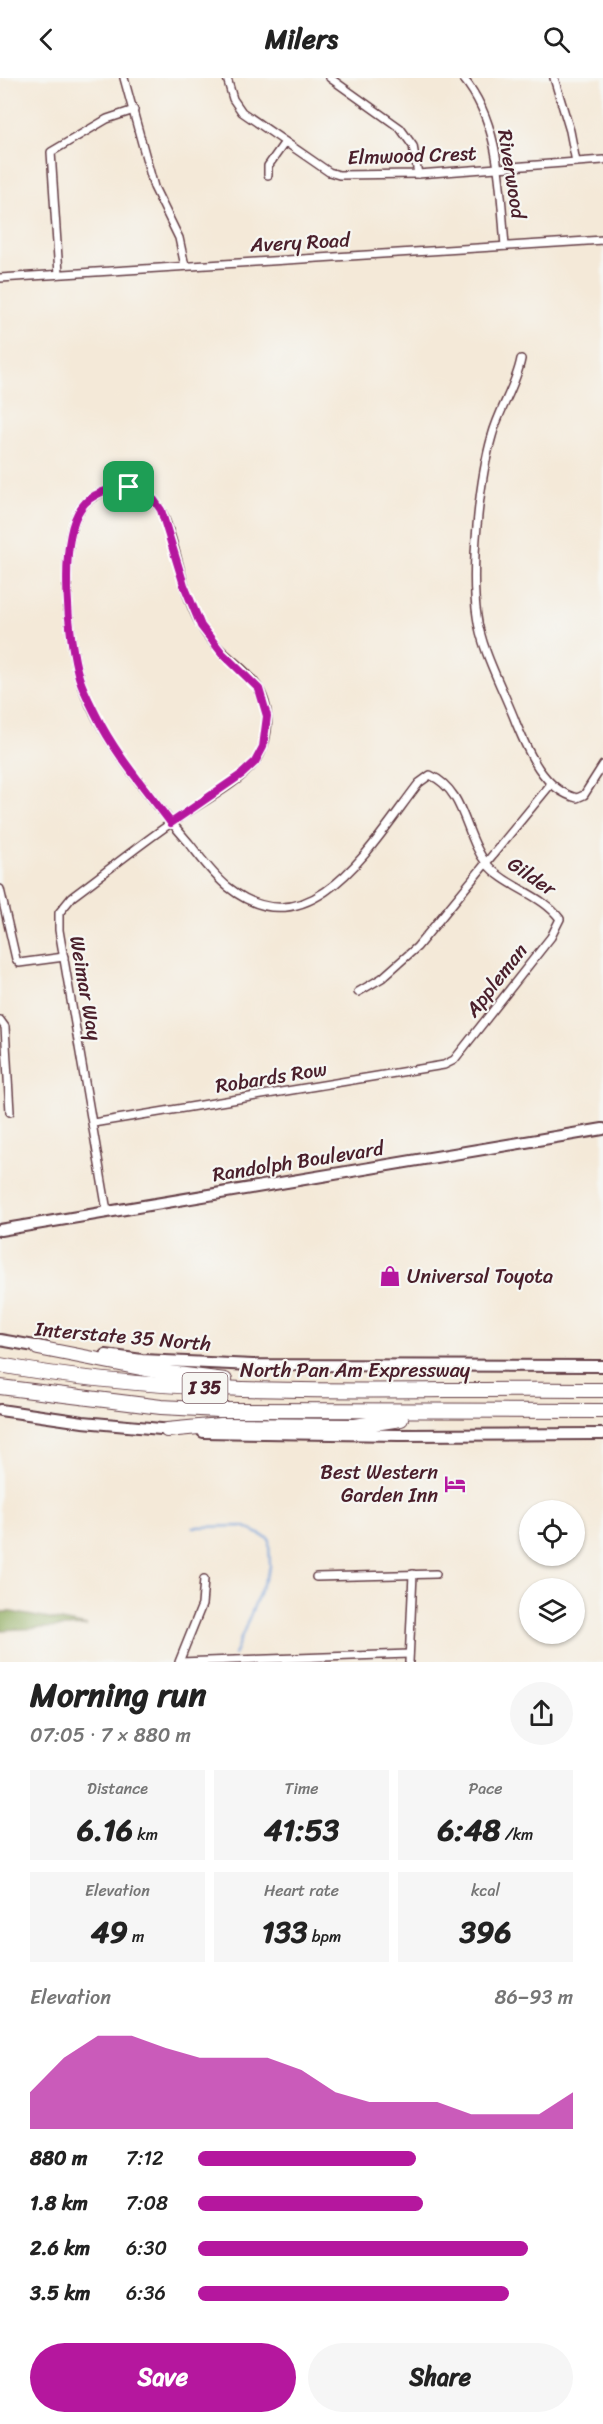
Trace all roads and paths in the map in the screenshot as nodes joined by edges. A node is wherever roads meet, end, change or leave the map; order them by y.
1 (124, 78) edge
2 (227, 78) edge
3 (330, 78) edge
4 (463, 78) edge
5 (554, 78) edge
6 (134, 110) junction
7 (285, 142) junction
8 (603, 160) edge
9 (576, 162) junction
10 (498, 168) junction
11 (418, 174) junction
12 (268, 175) dead end
13 (603, 240) edge
14 (505, 246) junction
15 (185, 266) junction
16 (59, 274) junction
17 (0, 278) edge
18 (521, 359) dead end
19 (603, 765) edge
20 (551, 784) junction
21 (171, 823) junction
22 (485, 861) junction
23 (0, 889) edge
24 (2, 906) edge
25 (560, 919) joint
26 (64, 957) junction
27 (358, 992) dead end
28 (0, 1020) edge
29 (454, 1060) joint
30 (4, 1069) edge
31 (10, 1112) dead end
32 (93, 1123) junction
33 (603, 1129) edge
34 (107, 1211) junction
35 (0, 1230) edge
36 (0, 1340) edge
37 (38, 1348) junction
38 (0, 1365) edge
39 (603, 1366) edge
40 (603, 1383) edge
41 (0, 1387) edge
42 (412, 1389) junction
43 (513, 1389) junction
44 (603, 1390) edge
45 (0, 1410) edge
46 (456, 1411) junction
47 (603, 1413) edge
48 (166, 1430) junction
49 (603, 1434) edge
50 (413, 1574) junction
51 (436, 1574) dead end
52 (316, 1576) dead end
53 (204, 1579) dead end
54 (409, 1658) edge
55 (278, 1660) edge
56 (179, 1662) edge

1 - 6 street
2 - 7 street, Elmwood Crest
3 - 11 street
4 - 10 street, Riverwood
5 - 9 street
6 - 15 street
6 - 16 street
7 - 11 street, Elmwood Crest
7 - 12 street
8 - 9 street, Elmwood Crest
9 - 10 street, Elmwood Crest
10 - 11 street, Elmwood Crest
10 - 14 street, Riverwood
13 - 14 street, Avery Road
14 - 15 street, Avery Road
15 - 16 street, Avery Road
16 - 17 street, Avery Road
18 - 20 street
19 - 20 street
20 - 22 street
21 - 21 street, Weimar Way
21 - 22 street
21 - 26 street, Weimar Way
22 - 25 street, Gilder
22 - 27 street
23 - 24 street
24 - 26 street
25 - 29 street, Appleman
26 - 32 street, Weimar Way
28 - 30 street
29 - 32 street, Robards Row
30 - 31 street
32 - 34 street, Weimar Way
33 - 34 main road, Randolph Boulevard
34 - 35 main road, Randolph Boulevard
36 - 37 main road, Interstate 35 North
37 - 39 main road, Interstate 35 North
37 - 42 highway
38 - 42 highway, North Pan Am Expressway / I 35
40 - 43 highway
41 - 46 highway, North Pan Am Expressway / I 35
42 - 43 highway, North Pan Am Expressway / I 35
43 - 44 highway, North Pan Am Expressway / I 35
45 - 48 main road
46 - 47 highway, North Pan Am Expressway / I 35
46 - 48 highway
48 - 49 main road
50 - 51 street
50 - 52 street
50 - 54 street
53 - 56 street
54 - 55 street
55 - 56 street

